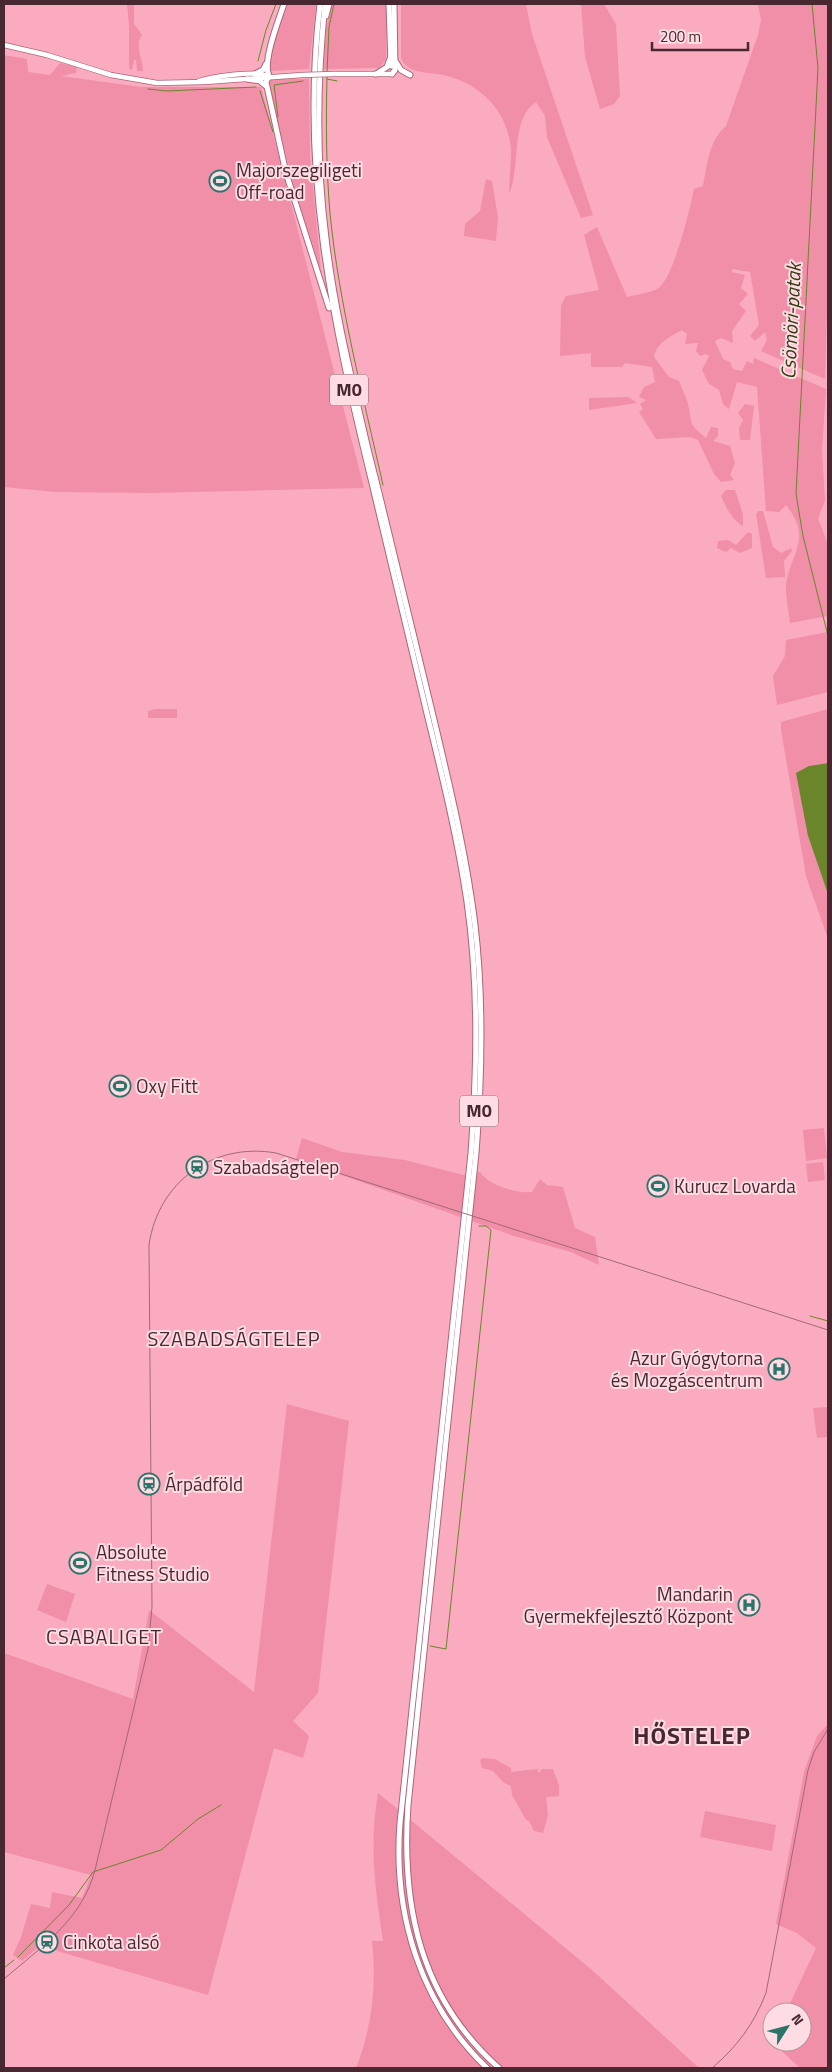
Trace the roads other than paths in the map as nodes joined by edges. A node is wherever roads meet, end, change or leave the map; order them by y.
1 (284, 4) edge
2 (320, 4) edge
3 (325, 4) edge
4 (330, 4) edge
5 (389, 4) edge
6 (394, 4) edge
7 (322, 31) junction
8 (4, 45) edge
9 (393, 56) junction
10 (269, 57) junction
11 (255, 74) junction
12 (376, 74) junction
13 (392, 74) joint
14 (410, 75) dead end
15 (268, 76) junction
16 (247, 79) junction
17 (194, 83) junction
18 (267, 89) junction
19 (336, 332) junction
20 (486, 2068) edge
21 (499, 2068) edge

1 - 10 highway
2 - 19 highway, M0
3 - 7 highway, M0
4 - 7 highway
5 - 9 highway
6 - 9 highway
7 - 21 highway, M0
8 - 17 main road
9 - 12 highway
9 - 13 highway
9 - 14 highway
10 - 11 highway
10 - 15 highway
11 - 15 main road
11 - 17 main road
12 - 13 main road
12 - 15 main road, bridge
15 - 16 main road
15 - 18 highway
16 - 17 main road
16 - 18 highway
18 - 19 highway
19 - 20 highway, M0

